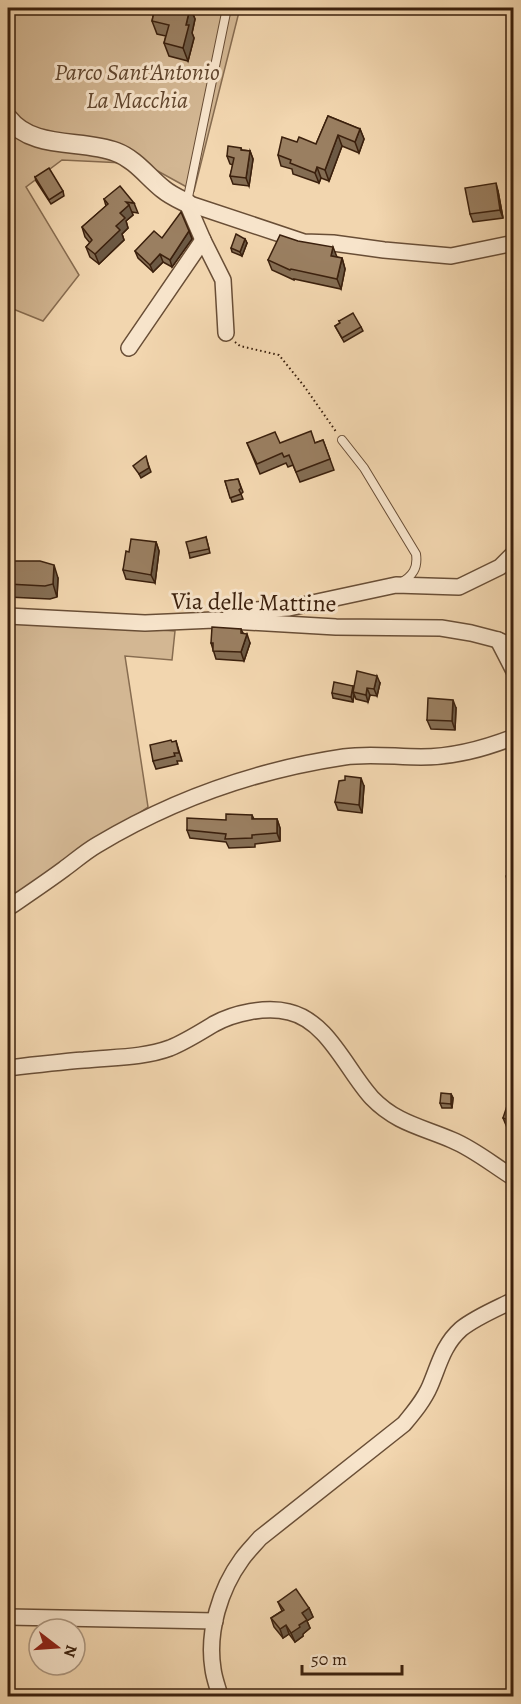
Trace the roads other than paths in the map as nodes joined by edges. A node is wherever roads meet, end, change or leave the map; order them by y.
1 (227, 8) edge
2 (8, 118) edge
3 (187, 203) junction
4 (203, 240) junction
5 (513, 243) edge
6 (225, 333) road end
7 (129, 348) dead end
8 (342, 440) road end
9 (513, 553) edge
10 (396, 585) junction
11 (8, 616) edge
12 (214, 620) junction
13 (498, 640) junction
14 (513, 648) edge
15 (513, 671) edge
16 (513, 737) edge
17 (8, 908) edge
18 (8, 1068) edge
19 (513, 1178) edge
20 (513, 1300) edge
21 (8, 1617) edge
22 (215, 1621) junction
23 (220, 1696) edge

1 - 3 lane
2 - 3 street
3 - 4 street
3 - 5 street
4 - 6 street
4 - 7 street
8 - 10 lane
9 - 10 street
10 - 12 street
11 - 12 street, Via delle Mattine
12 - 13 street, Via delle Mattine
13 - 14 street, Via delle Mattine
13 - 15 street
16 - 17 street
18 - 19 street
20 - 22 street
21 - 22 street
22 - 23 street

